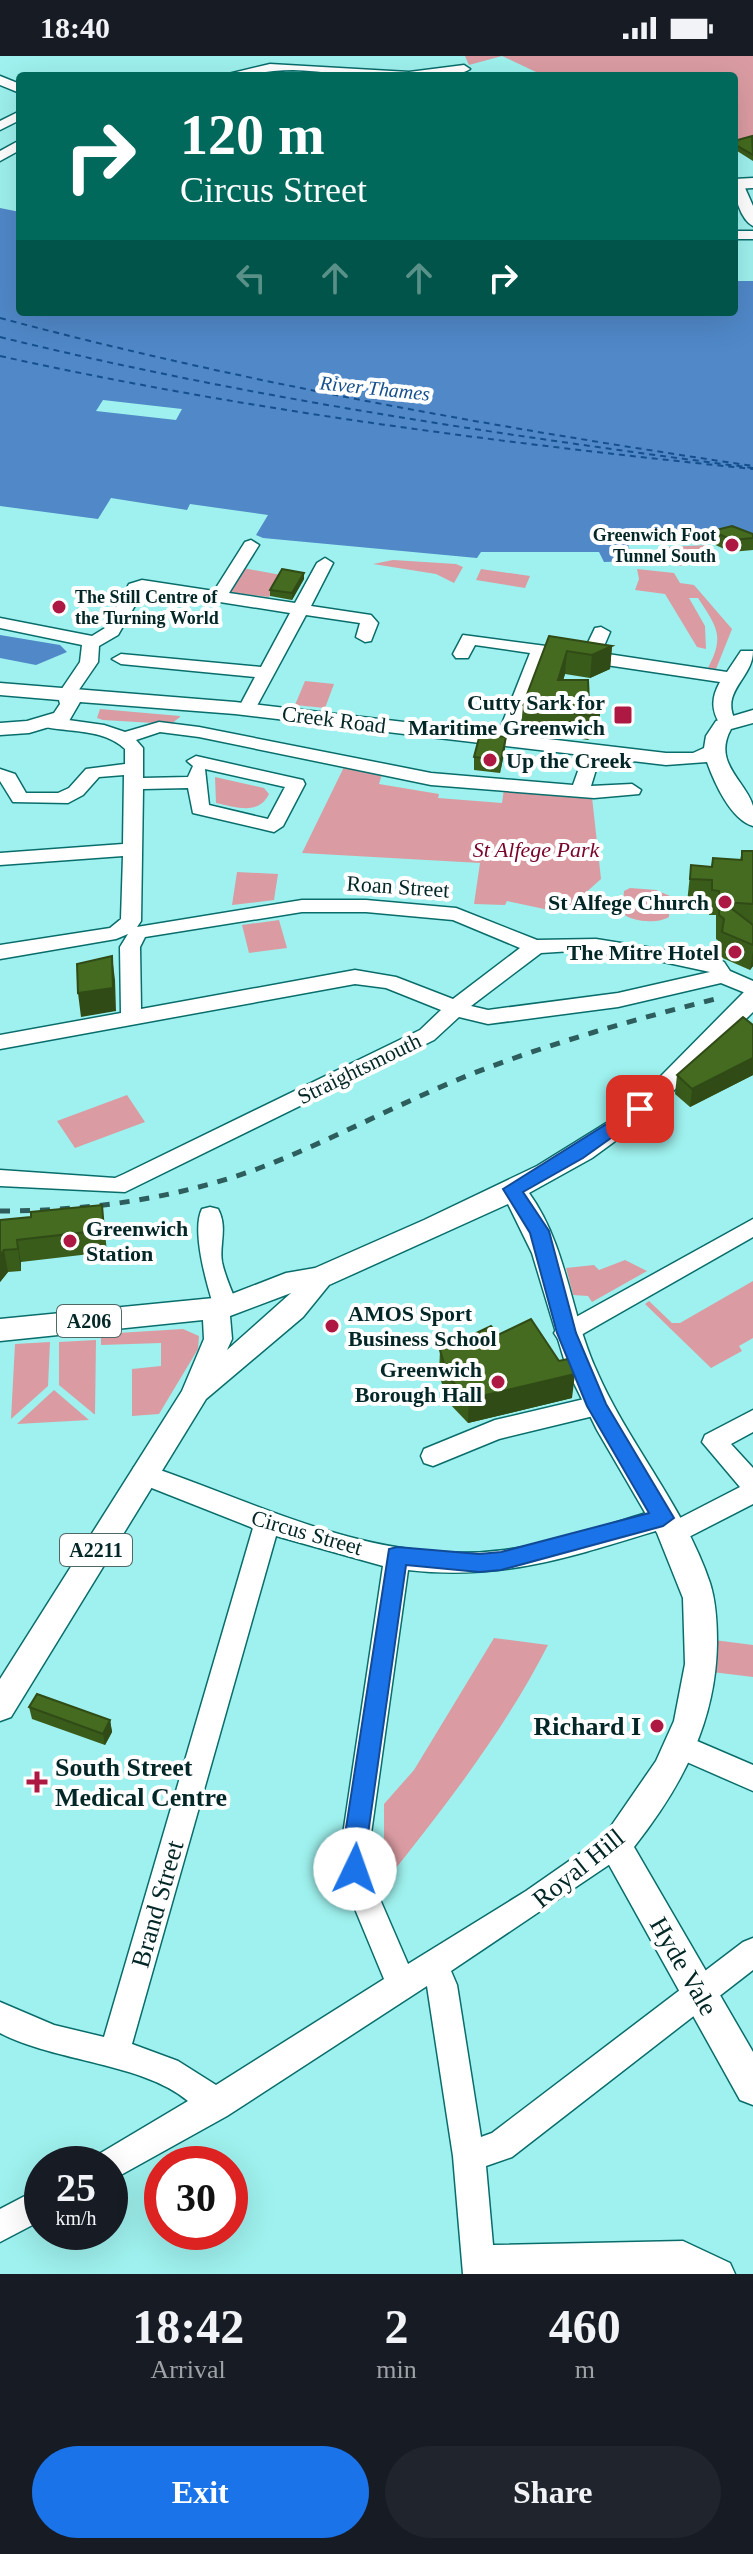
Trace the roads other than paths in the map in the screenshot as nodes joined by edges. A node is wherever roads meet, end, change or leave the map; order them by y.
1 (245, 56) edge
2 (356, 56) edge
3 (253, 67) junction
4 (350, 71) junction
5 (238, 72) edge
6 (364, 72) edge
7 (741, 184) edge
8 (745, 214) edge
9 (251, 545) dead end
10 (325, 563) dead end
11 (218, 597) junction
12 (300, 610) junction
13 (0, 623) edge
14 (601, 632) dead end
15 (365, 637) dead end
16 (91, 644) junction
17 (539, 651) junction
18 (462, 654) dead end
19 (747, 655) dead end
20 (590, 658) junction
21 (121, 659) dead end
22 (266, 673) junction
23 (732, 678) junction
24 (0, 689) edge
25 (68, 693) junction
26 (247, 709) junction
27 (753, 716) edge
28 (47, 722) junction
29 (727, 722) junction
30 (0, 729) edge
31 (199, 732) junction
32 (124, 738) junction
33 (505, 739) junction
34 (593, 750) junction
35 (716, 751) junction
36 (666, 759) junction
37 (196, 761) junction
38 (0, 775) edge
39 (134, 777) junction
40 (197, 782) junction
41 (728, 787) junction
42 (576, 790) junction
43 (632, 790) dead end
44 (753, 819) edge
45 (131, 849) junction
46 (0, 859) edge
47 (535, 947) junction
48 (0, 952) edge
49 (723, 976) junction
50 (753, 989) edge
51 (753, 998) edge
52 (456, 1008) junction
53 (131, 1018) junction
54 (0, 1042) edge
55 (0, 1178) edge
56 (512, 1189) junction
57 (210, 1215) dead end
58 (753, 1227) edge
59 (313, 1285) junction
60 (231, 1309) junction
61 (0, 1330) edge
62 (566, 1333) junction
63 (250, 1343) junction
64 (194, 1395) junction
65 (597, 1406) junction
66 (753, 1420) edge
67 (433, 1456) dead end
68 (143, 1474) junction
69 (753, 1485) edge
70 (753, 1492) edge
71 (267, 1524) junction
72 (668, 1526) junction
73 (397, 1555) junction
74 (0, 1707) edge
75 (683, 1747) junction
76 (753, 1778) edge
77 (615, 1845) junction
78 (753, 1952) edge
79 (434, 1967) junction
80 (402, 1984) junction
81 (700, 1995) junction
82 (0, 2017) edge
83 (114, 2054) junction
84 (753, 2087) edge
85 (216, 2105) junction
86 (128, 2155) edge
87 (469, 2156) junction
88 (24, 2213) edge
89 (0, 2226) edge
90 (478, 2268) edge
91 (719, 2274) edge

1 - 3 street
2 - 4 street
3 - 4 street
3 - 5 street
4 - 6 street
7 - 8 street
9 - 11 street
10 - 12 street
11 - 12 street
11 - 16 street
12 - 15 street
12 - 22 street
13 - 16 street
14 - 20 street
16 - 25 street
17 - 18 street
17 - 20 street
17 - 33 street
19 - 23 street
20 - 23 street
21 - 22 street
22 - 26 street
23 - 29 street
24 - 25 main road, Creek Road
25 - 26 main road, Creek Road
25 - 28 main road
26 - 33 main road, Creek Road
27 - 29 main road
28 - 30 main road
28 - 32 street
29 - 35 main road
31 - 32 street
31 - 37 street
31 - 42 street
32 - 39 street
33 - 34 main road, Creek Road
34 - 36 main road, Creek Road
34 - 42 street
35 - 36 main road, Creek Road
35 - 41 main road
36 - 41 main road, Creek Road
37 - 40 street
37 - 40 street
38 - 39 street
39 - 40 street
39 - 45 street
41 - 44 main road
42 - 43 street
45 - 46 street
45 - 48 street
47 - 49 street, Roan Street
47 - 52 street, Straightsmouth
47 - 53 street, Roan Street
49 - 50 street, Roan Street
49 - 52 street
51 - 56 main road, A206
52 - 53 street
52 - 55 street, Straightsmouth
53 - 54 street
56 - 59 main road, A206
56 - 62 main road, Royal Hill
57 - 60 street
58 - 62 street
59 - 60 main road, A206
59 - 63 main road, A2211
60 - 61 main road, A206
60 - 63 main road
60 - 64 main road, A2211
62 - 65 main road, Royal Hill
63 - 64 main road, A2211
64 - 68 main road, A2211
65 - 67 street
65 - 72 main road, Royal Hill
66 - 69 street
68 - 71 street, Circus Street
68 - 74 main road, A2211
70 - 72 street, Circus Street
71 - 73 street, Circus Street
71 - 83 street, Brand Street
72 - 73 street, Circus Street
72 - 75 main road, Royal Hill
73 - 80 street
75 - 76 street
75 - 77 main road, Royal Hill
77 - 79 street, Royal Hill
77 - 81 main road, Hyde Vale
78 - 81 street
79 - 80 street, Royal Hill
79 - 87 street
80 - 85 street, Royal Hill
81 - 84 main road, Hyde Vale
81 - 87 street
82 - 83 street
83 - 85 street
85 - 86 street, Royal Hill
87 - 90 street
88 - 89 street
90 - 91 street

